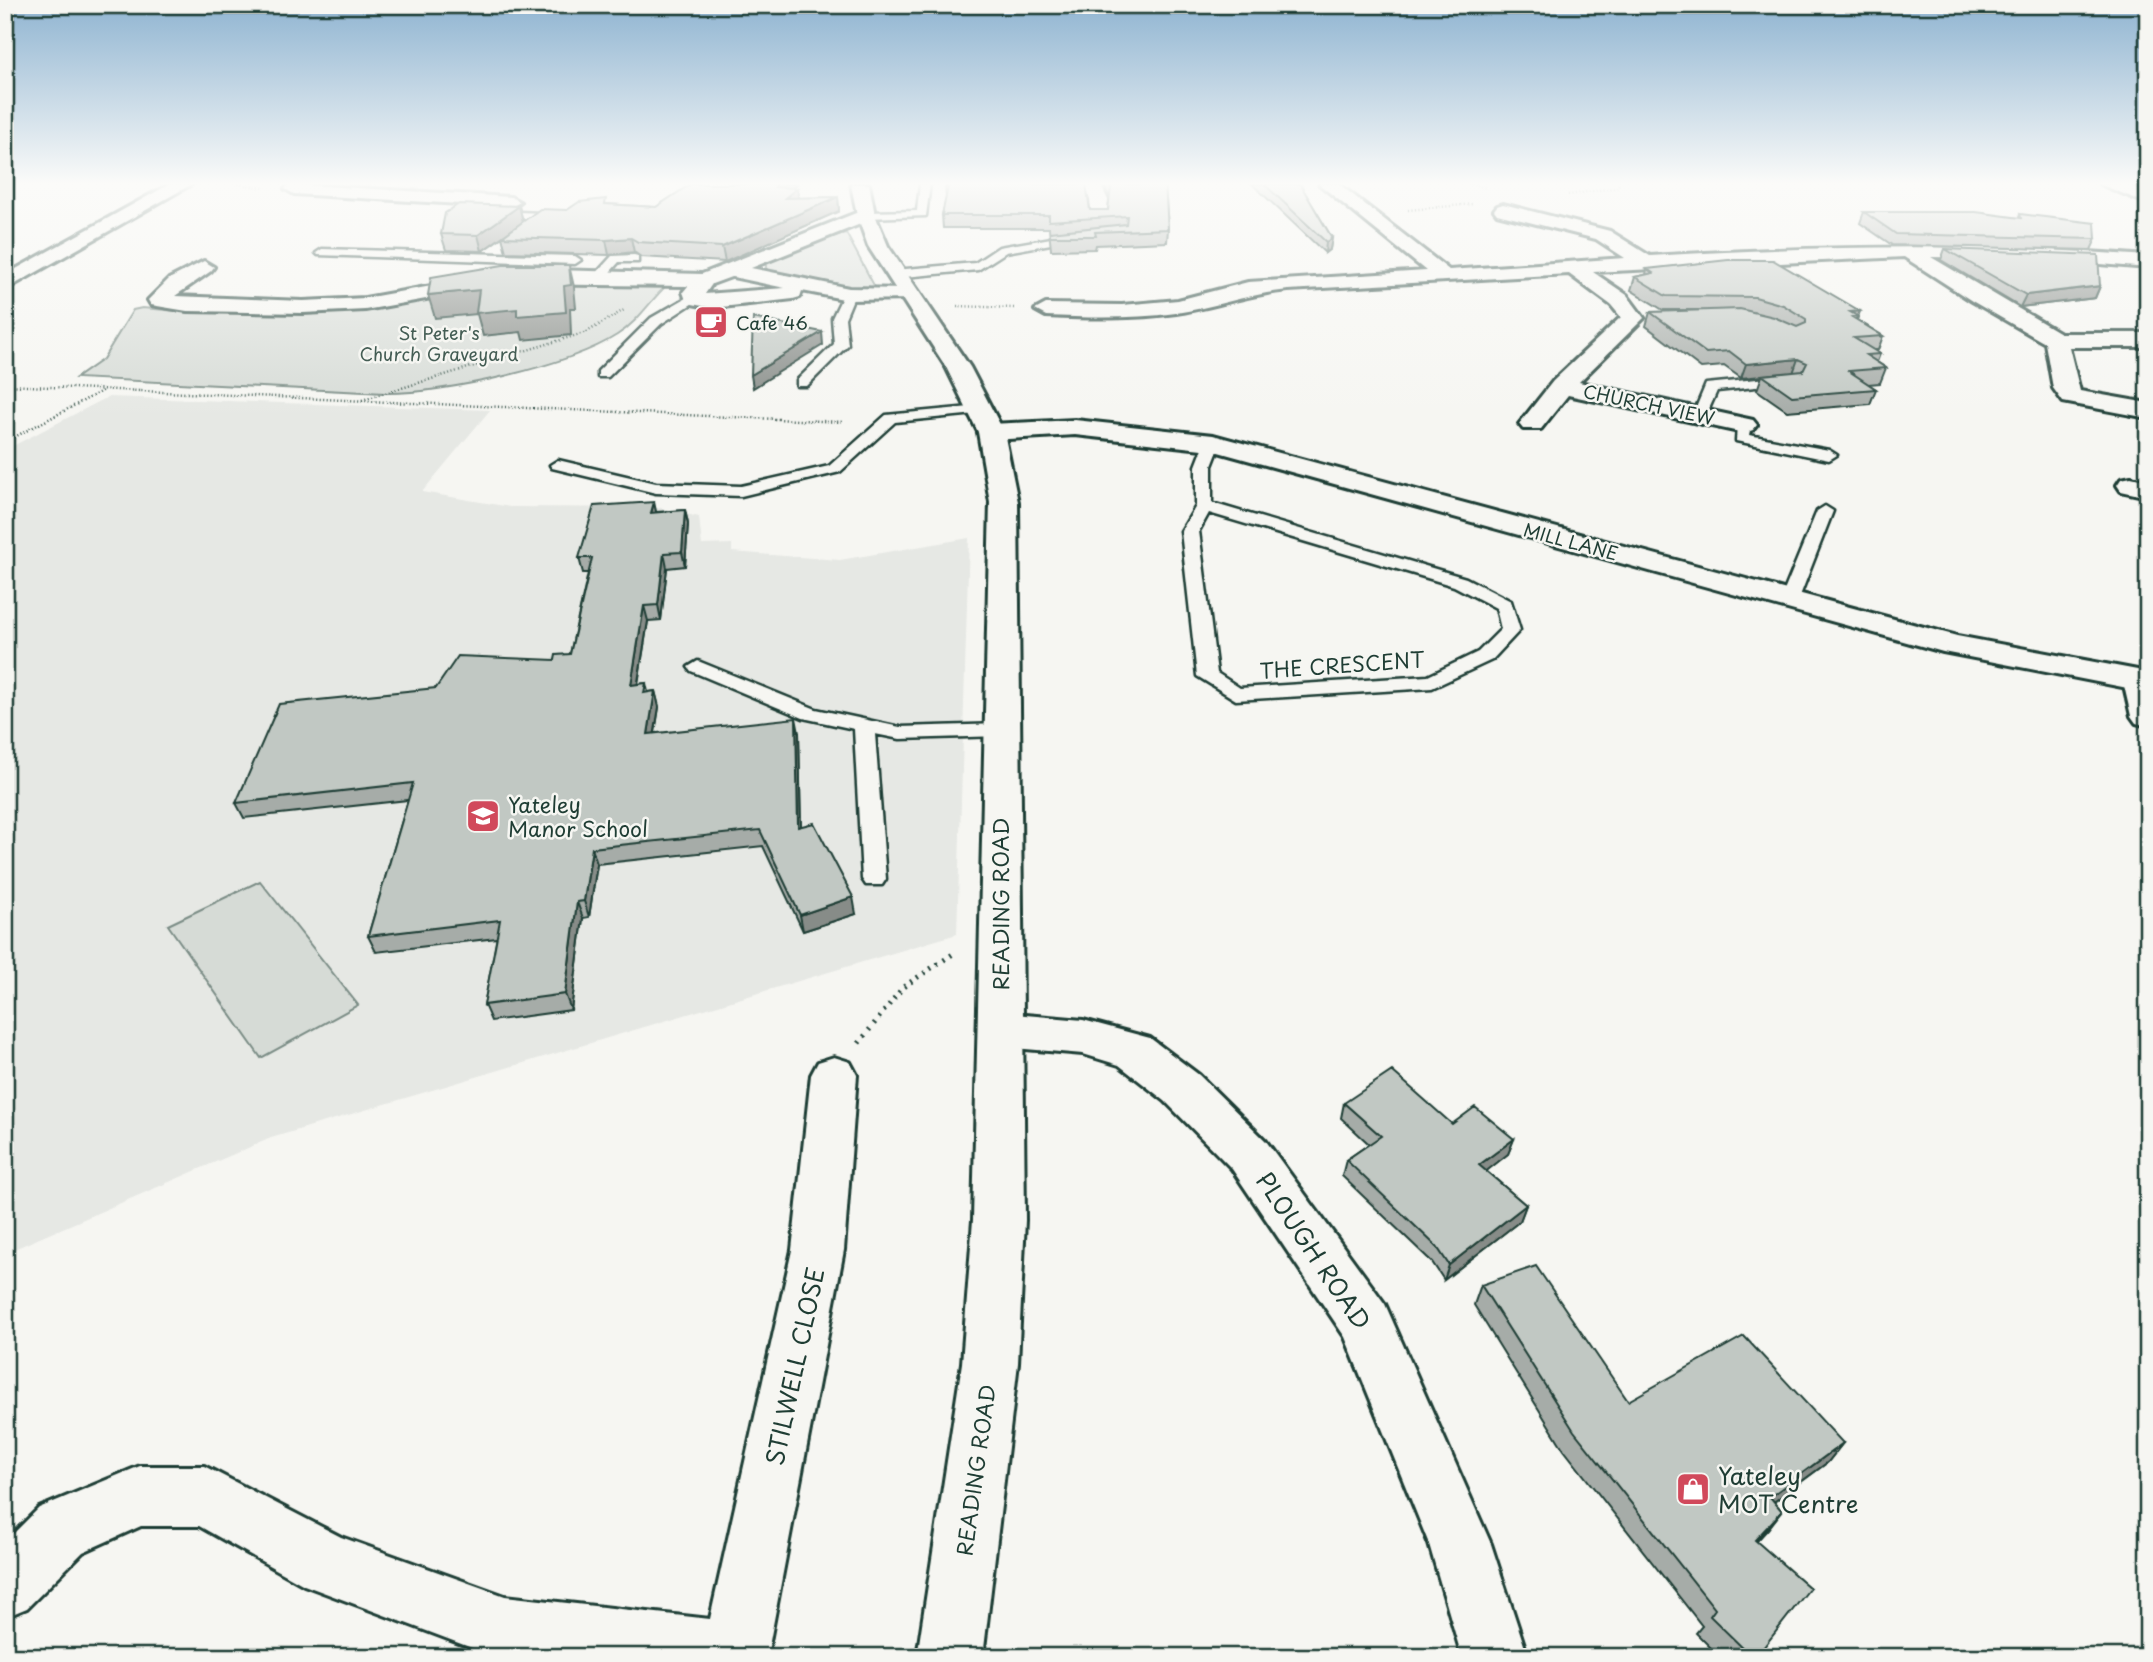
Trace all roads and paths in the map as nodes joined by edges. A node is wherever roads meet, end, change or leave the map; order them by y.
1 (45, 262) edge
2 (491, 262) edge
3 (564, 262) edge
4 (613, 262) edge
5 (750, 262) edge
6 (887, 262) edge
7 (983, 262) edge
8 (1425, 262) edge
9 (1644, 262) edge
10 (1713, 262) edge
11 (1924, 262) edge
12 (1649, 265) junction
13 (204, 267) dead end
14 (1574, 268) junction
15 (510, 269) junction
16 (733, 271) junction
17 (1441, 274) junction
18 (599, 277) junction
19 (5, 284) edge
20 (700, 289) junction
21 (821, 289) junction
22 (905, 291) junction
23 (849, 294) junction
24 (634, 303) dead end
25 (1046, 310) joint
26 (2056, 340) junction
27 (2148, 341) edge
28 (603, 374) dead end
29 (1793, 380) edge
30 (802, 383) dead end
31 (5, 385) edge
32 (1562, 386) junction
33 (104, 390) junction
34 (358, 402) junction
35 (2148, 411) edge
36 (1700, 415) junction
37 (887, 420) junction
38 (986, 421) junction
39 (1531, 424) dead end
40 (1744, 425) joint
41 (5, 442) edge
42 (1213, 443) junction
43 (1829, 455) dead end
44 (558, 465) dead end
45 (1205, 506) junction
46 (1825, 511) dead end
47 (1789, 601) junction
48 (698, 667) dead end
49 (2144, 681) edge
50 (2148, 716) edge
51 (864, 725) junction
52 (1002, 730) junction
53 (874, 879) dead end
54 (999, 923) junction
55 (1001, 1030) junction
56 (834, 1075) joint
57 (5, 1586) edge
58 (734, 1655) edge
59 (950, 1657) edge
60 (1495, 1657) edge

1 - 19 street
2 - 15 lane
3 - 15 lane
4 - 18 lane
5 - 16 street
6 - 22 street, READING ROAD
7 - 22 lane
8 - 17 street
9 - 12 street
10 - 12 street
11 - 26 street
12 - 14 street
13 - 15 street
14 - 17 street
14 - 32 street, CHURCH VIEW
15 - 18 street
16 - 20 street
16 - 21 street
17 - 25 street
18 - 20 street
20 - 21 street
20 - 28 lane
21 - 23 street
22 - 23 street
22 - 25 path
22 - 38 street, READING ROAD
23 - 30 lane
24 - 34 path
26 - 27 street
26 - 35 street
29 - 36 lane
31 - 33 path
32 - 36 street, CHURCH VIEW
32 - 39 street
33 - 34 path
33 - 41 path
34 - 37 path
36 - 40 street, CHURCH VIEW
37 - 38 lane
37 - 44 lane
38 - 42 street, MILL LANE
38 - 52 street, READING ROAD
40 - 43 lane
42 - 45 lane, THE CRESCENT
42 - 47 street, MILL LANE
45 - 45 lane, THE CRESCENT
46 - 47 lane
47 - 49 street, MILL LANE
48 - 51 lane
49 - 50 street
51 - 52 lane
51 - 53 lane
52 - 54 street, READING ROAD
54 - 55 street, READING ROAD
54 - 56 path
55 - 59 street, READING ROAD
55 - 60 street, PLOUGH ROAD
56 - 58 street, STILWELL CLOSE
57 - 58 street, STILWELL CLOSE

